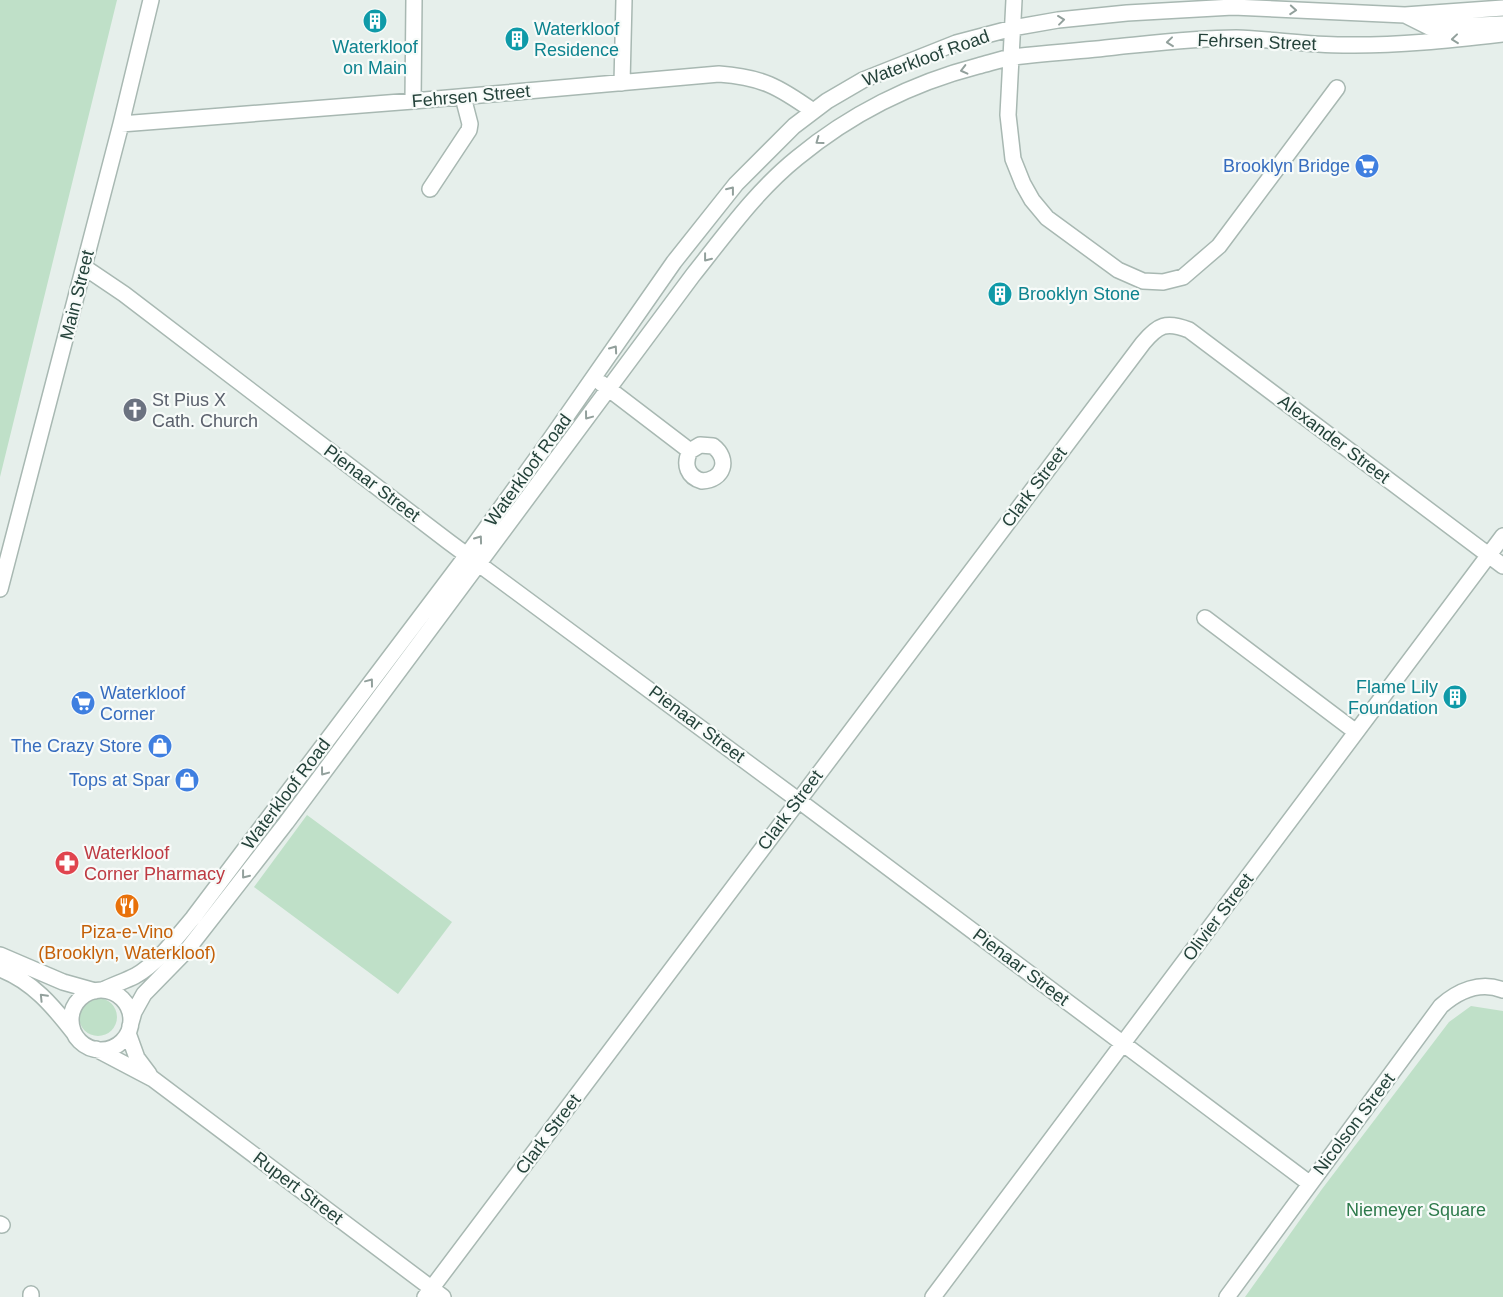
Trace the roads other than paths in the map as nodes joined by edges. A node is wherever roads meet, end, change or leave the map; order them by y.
1 (151, 0) edge
2 (414, 0) edge
3 (624, 0) edge
4 (1014, 0) edge
5 (1503, 8) edge
6 (1405, 15) junction
7 (1503, 24) edge
8 (1013, 28) junction
9 (1503, 34) edge
10 (1011, 58) junction
11 (622, 83) junction
12 (1337, 88) dead end
13 (463, 97) junction
14 (413, 101) junction
15 (813, 111) junction
16 (120, 124) junction
17 (430, 189) dead end
18 (84, 268) junction
19 (647, 302) junction
20 (663, 316) junction
21 (1160, 327) joint
22 (594, 377) junction
23 (608, 389) junction
24 (690, 451) dead end
25 (1503, 536) edge
26 (1488, 556) junction
27 (473, 559) junction
28 (1503, 566) edge
29 (0, 588) edge
30 (1204, 618) dead end
31 (1356, 732) junction
32 (330, 736) junction
33 (344, 746) junction
34 (798, 800) junction
35 (0, 955) edge
36 (0, 969) edge
37 (99, 990) junction
38 (1503, 990) edge
39 (129, 1030) junction
40 (74, 1034) junction
41 (1123, 1044) junction
42 (96, 1049) junction
43 (153, 1080) junction
44 (1309, 1183) junction
45 (433, 1294) edge
46 (933, 1297) edge
47 (1227, 1297) edge

1 - 16 street, Main Street
2 - 14 street
3 - 11 street
4 - 8 street
5 - 6 street, Fehrsen Street
6 - 7 street
8 -> 6 street, Fehrsen Street
8 - 10 street
8 - 15 street, Waterkloof Road
9 -> 10 street, Fehrsen Street
10 - 12 street
10 -> 20 street, Waterkloof Road
11 - 13 street, Fehrsen Street
11 - 15 street, Fehrsen Street
13 - 14 street, Fehrsen Street
13 - 17 street
14 - 16 street, Fehrsen Street
19 -> 15 street, Waterkloof Road
16 - 18 street, Main Street
18 - 27 street, Pienaar Street
18 - 29 street, Main Street
19 - 20 street
22 -> 19 street, Waterkloof Road
20 - 23 street, Waterkloof Road
21 - 26 street, Alexander Street
21 - 34 street, Clark Street
22 - 23 street
27 -> 22 street, Waterkloof Road
23 - 24 street
23 -> 27 street, Waterkloof Road
25 - 26 street, Olivier Street
26 - 28 street, Alexander Street
26 - 31 street, Olivier Street
32 -> 27 street, Waterkloof Road
27 - 33 street, Waterkloof Road
27 - 34 street, Pienaar Street
30 - 31 street
31 - 41 street, Olivier Street
32 - 33 street
32 - 37 street, Waterkloof Road
33 -> 39 street, Waterkloof Road
34 - 41 street, Pienaar Street
34 - 45 street, Clark Street
35 - 37 street
40 -> 36 street
37 - 39 street
37 - 40 street
38 - 44 street, Nicolson Street
39 - 42 street
39 - 43 street, Rupert Street
40 - 42 street
41 - 44 street, Pienaar Street
41 - 46 street, Olivier Street
42 - 43 street, Rupert Street
43 - 45 street, Rupert Street
44 - 47 street, Nicolson Street

